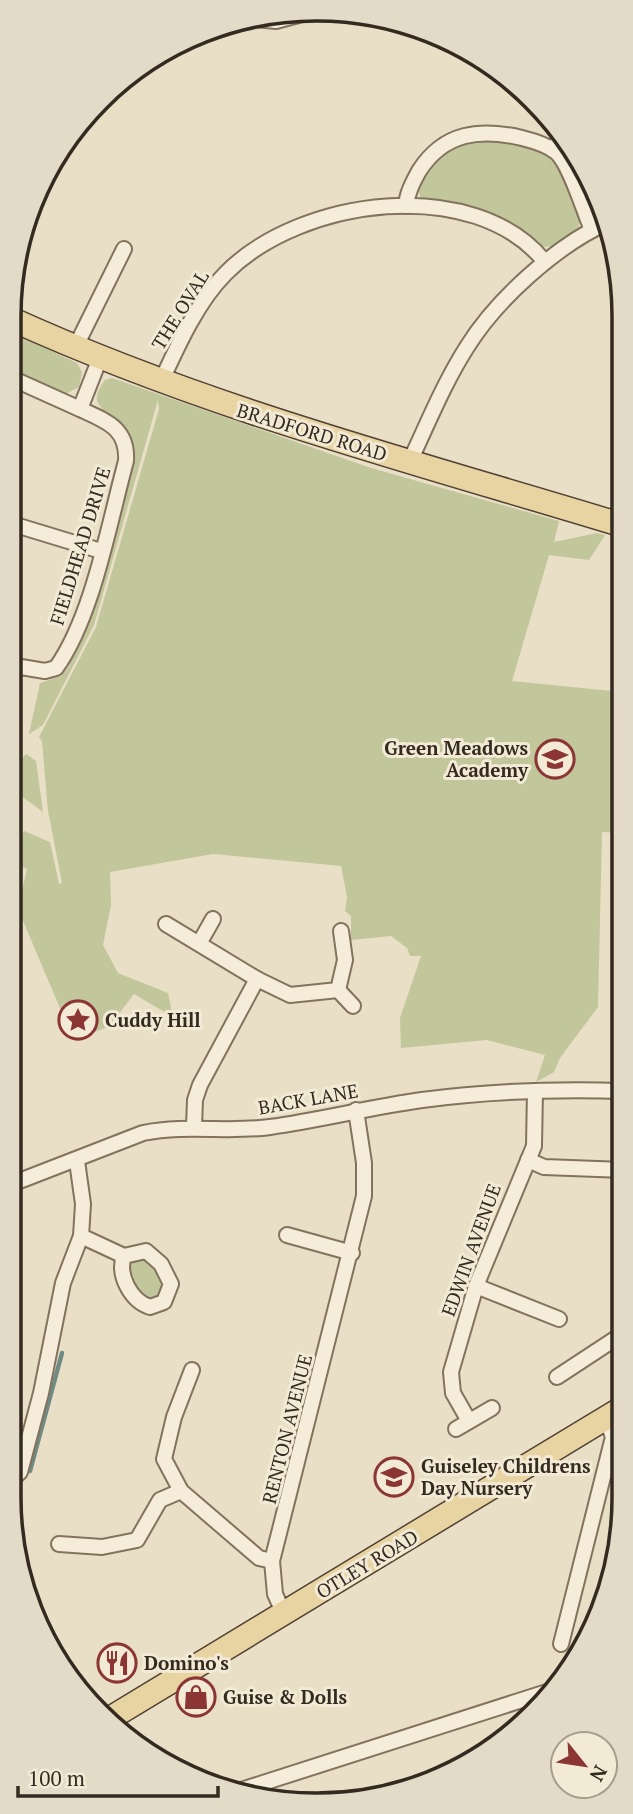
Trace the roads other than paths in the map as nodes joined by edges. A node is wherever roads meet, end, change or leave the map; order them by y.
1 (556, 144) edge
2 (553, 150) junction
3 (406, 206) junction
4 (598, 227) edge
5 (592, 230) junction
6 (124, 249) dead end
7 (545, 262) junction
8 (21, 323) edge
9 (75, 348) junction
10 (100, 358) junction
11 (21, 382) edge
12 (161, 382) junction
13 (80, 409) junction
14 (410, 461) junction
15 (612, 522) edge
16 (21, 527) edge
17 (102, 551) junction
18 (21, 667) edge
19 (213, 919) dead end
20 (166, 924) dead end
21 (341, 931) dead end
22 (200, 942) junction
23 (257, 979) junction
24 (338, 990) junction
25 (353, 1006) dead end
26 (535, 1091) junction
27 (612, 1091) edge
28 (356, 1110) junction
29 (194, 1126) junction
30 (528, 1160) junction
31 (77, 1161) junction
32 (612, 1170) edge
33 (21, 1181) edge
34 (287, 1235) dead end
35 (81, 1236) junction
36 (352, 1253) junction
37 (124, 1256) dead end
38 (476, 1286) junction
39 (559, 1319) dead end
40 (612, 1341) edge
41 (191, 1370) dead end
42 (557, 1377) dead end
43 (492, 1408) dead end
44 (612, 1415) edge
45 (612, 1441) edge
46 (21, 1468) edge
47 (181, 1491) junction
48 (59, 1544) dead end
49 (272, 1561) junction
50 (284, 1614) junction
51 (561, 1644) dead end
52 (535, 1696) edge
53 (116, 1714) edge
54 (254, 1786) edge

1 - 2 street
2 - 3 street
2 - 5 street
3 - 7 street, THE OVAL
3 - 12 street, THE OVAL
4 - 5 street
5 - 7 street
6 - 9 street
7 - 14 street
8 - 9 main road, BRADFORD ROAD
9 - 10 main road, BRADFORD ROAD
10 - 12 main road, BRADFORD ROAD
10 - 13 street
11 - 13 street, FIELDHEAD DRIVE
12 - 14 main road, BRADFORD ROAD
13 - 17 street, FIELDHEAD DRIVE
14 - 15 main road, BRADFORD ROAD
16 - 17 street
17 - 18 street, FIELDHEAD DRIVE
19 - 22 street
20 - 22 street
21 - 24 street
22 - 23 street
23 - 24 street
23 - 29 street
24 - 25 street
26 - 27 street, BACK LANE
26 - 28 street, BACK LANE
26 - 30 street, EDWIN AVENUE
28 - 29 street, BACK LANE
28 - 36 street, RENTON AVENUE
29 - 31 street, BACK LANE
30 - 32 street
30 - 38 street, EDWIN AVENUE
31 - 33 street, BACK LANE
31 - 35 street
34 - 36 street
35 - 37 street
35 - 46 street
36 - 49 street, RENTON AVENUE
38 - 39 street
38 - 43 street, EDWIN AVENUE
40 - 42 street
41 - 47 street
44 - 50 main road, OTLEY ROAD
45 - 51 street
47 - 48 street
47 - 49 street
49 - 50 street, RENTON AVENUE
50 - 53 main road, OTLEY ROAD
52 - 54 street

